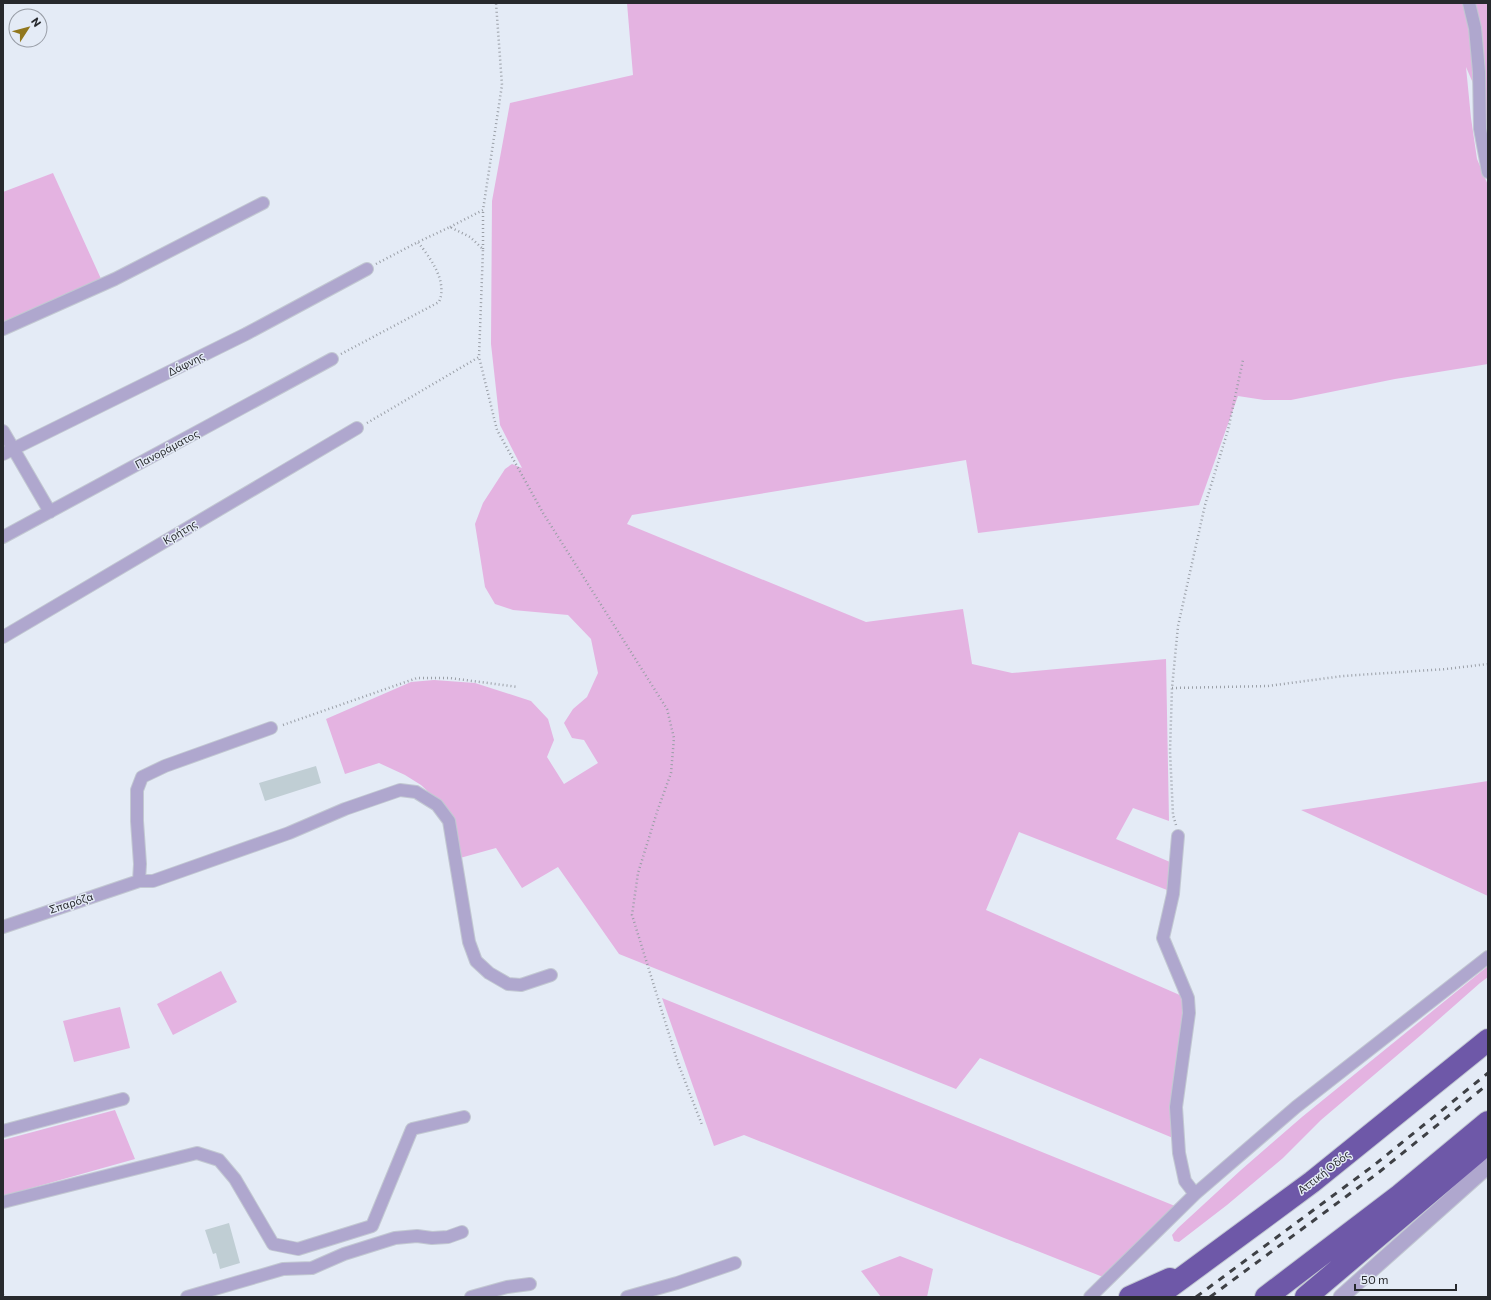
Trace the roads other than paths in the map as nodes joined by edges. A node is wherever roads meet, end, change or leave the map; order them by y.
1 (1469, 3) edge
2 (1488, 172) edge
3 (263, 203) dead end
4 (367, 269) road end
5 (3, 329) edge
6 (332, 359) road end
7 (357, 428) road end
8 (3, 431) edge
9 (8, 452) edge
10 (50, 512) junction
11 (3, 537) edge
12 (3, 637) edge
13 (271, 728) road end
14 (1178, 836) road end
15 (139, 881) junction
16 (3, 927) edge
17 (1488, 957) edge
18 (551, 975) dead end
19 (1488, 1040) edge
20 (123, 1099) dead end
21 (464, 1117) dead end
22 (1488, 1122) edge
23 (3, 1131) edge
24 (1488, 1143) edge
25 (1488, 1166) edge
26 (1195, 1194) junction
27 (3, 1202) edge
28 (462, 1232) dead end
29 (734, 1262) dead end
30 (1200, 1265) junction
31 (530, 1284) dead end
32 (187, 1297) edge
33 (471, 1297) edge
34 (627, 1297) edge
35 (1090, 1297) edge
36 (1130, 1297) edge
37 (1156, 1297) edge
38 (1266, 1297) edge
39 (1306, 1297) edge
40 (1341, 1297) edge

1 - 2 street
3 - 5 street
4 - 9 street, Δάφνης
6 - 10 street, Πανοράματος
7 - 12 street, Κρήτης
8 - 9 street
9 - 10 street
10 - 11 street, Πανοράματος
13 - 15 street
14 - 26 street
15 - 16 street, Σπαρόζα
15 - 18 street, Σπαρόζα
17 - 26 street
19 - 30 highway, Αττική Οδός
20 - 23 street
21 - 27 street
22 - 38 highway
24 - 39 highway
25 - 40 street
26 - 35 street
28 - 32 street
29 - 34 street
30 - 36 highway
30 - 37 highway, Αττική Οδός
31 - 33 street

